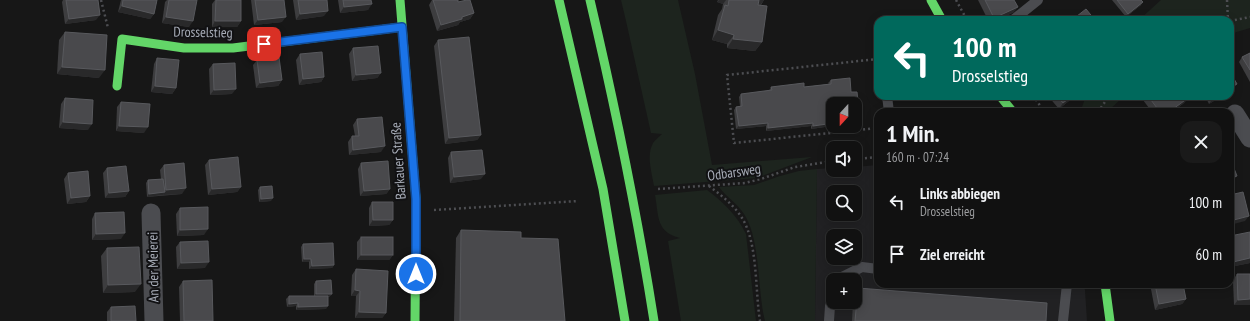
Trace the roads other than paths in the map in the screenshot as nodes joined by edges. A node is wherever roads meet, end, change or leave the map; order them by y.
1 (400, 0) edge
2 (559, 0) edge
3 (590, 0) edge
4 (931, 0) edge
5 (1038, 0) edge
6 (940, 16) edge
7 (1018, 16) edge
8 (402, 27) junction
9 (117, 86) dead end
10 (1003, 100) edge
11 (1010, 108) edge
12 (1235, 114) dead end
13 (1250, 138) edge
14 (152, 213) dead end
15 (874, 268) edge
16 (850, 273) edge
17 (1067, 288) edge
18 (1106, 288) edge
19 (830, 309) edge
20 (154, 321) edge
21 (415, 321) edge
22 (625, 321) edge
23 (654, 321) edge
24 (830, 321) edge
25 (1064, 321) edge
26 (1110, 321) edge

1 - 8 main road, Barkauer Straße
2 - 22 main road
3 - 23 main road
4 - 6 main road
5 - 7 lane
8 - 9 main road, Drosselstieg
8 - 21 main road, Barkauer Straße
10 - 11 main road
12 - 13 street
14 - 20 street, An der Meierei
15 - 16 lane
17 - 25 lane
18 - 26 main road
19 - 24 lane

